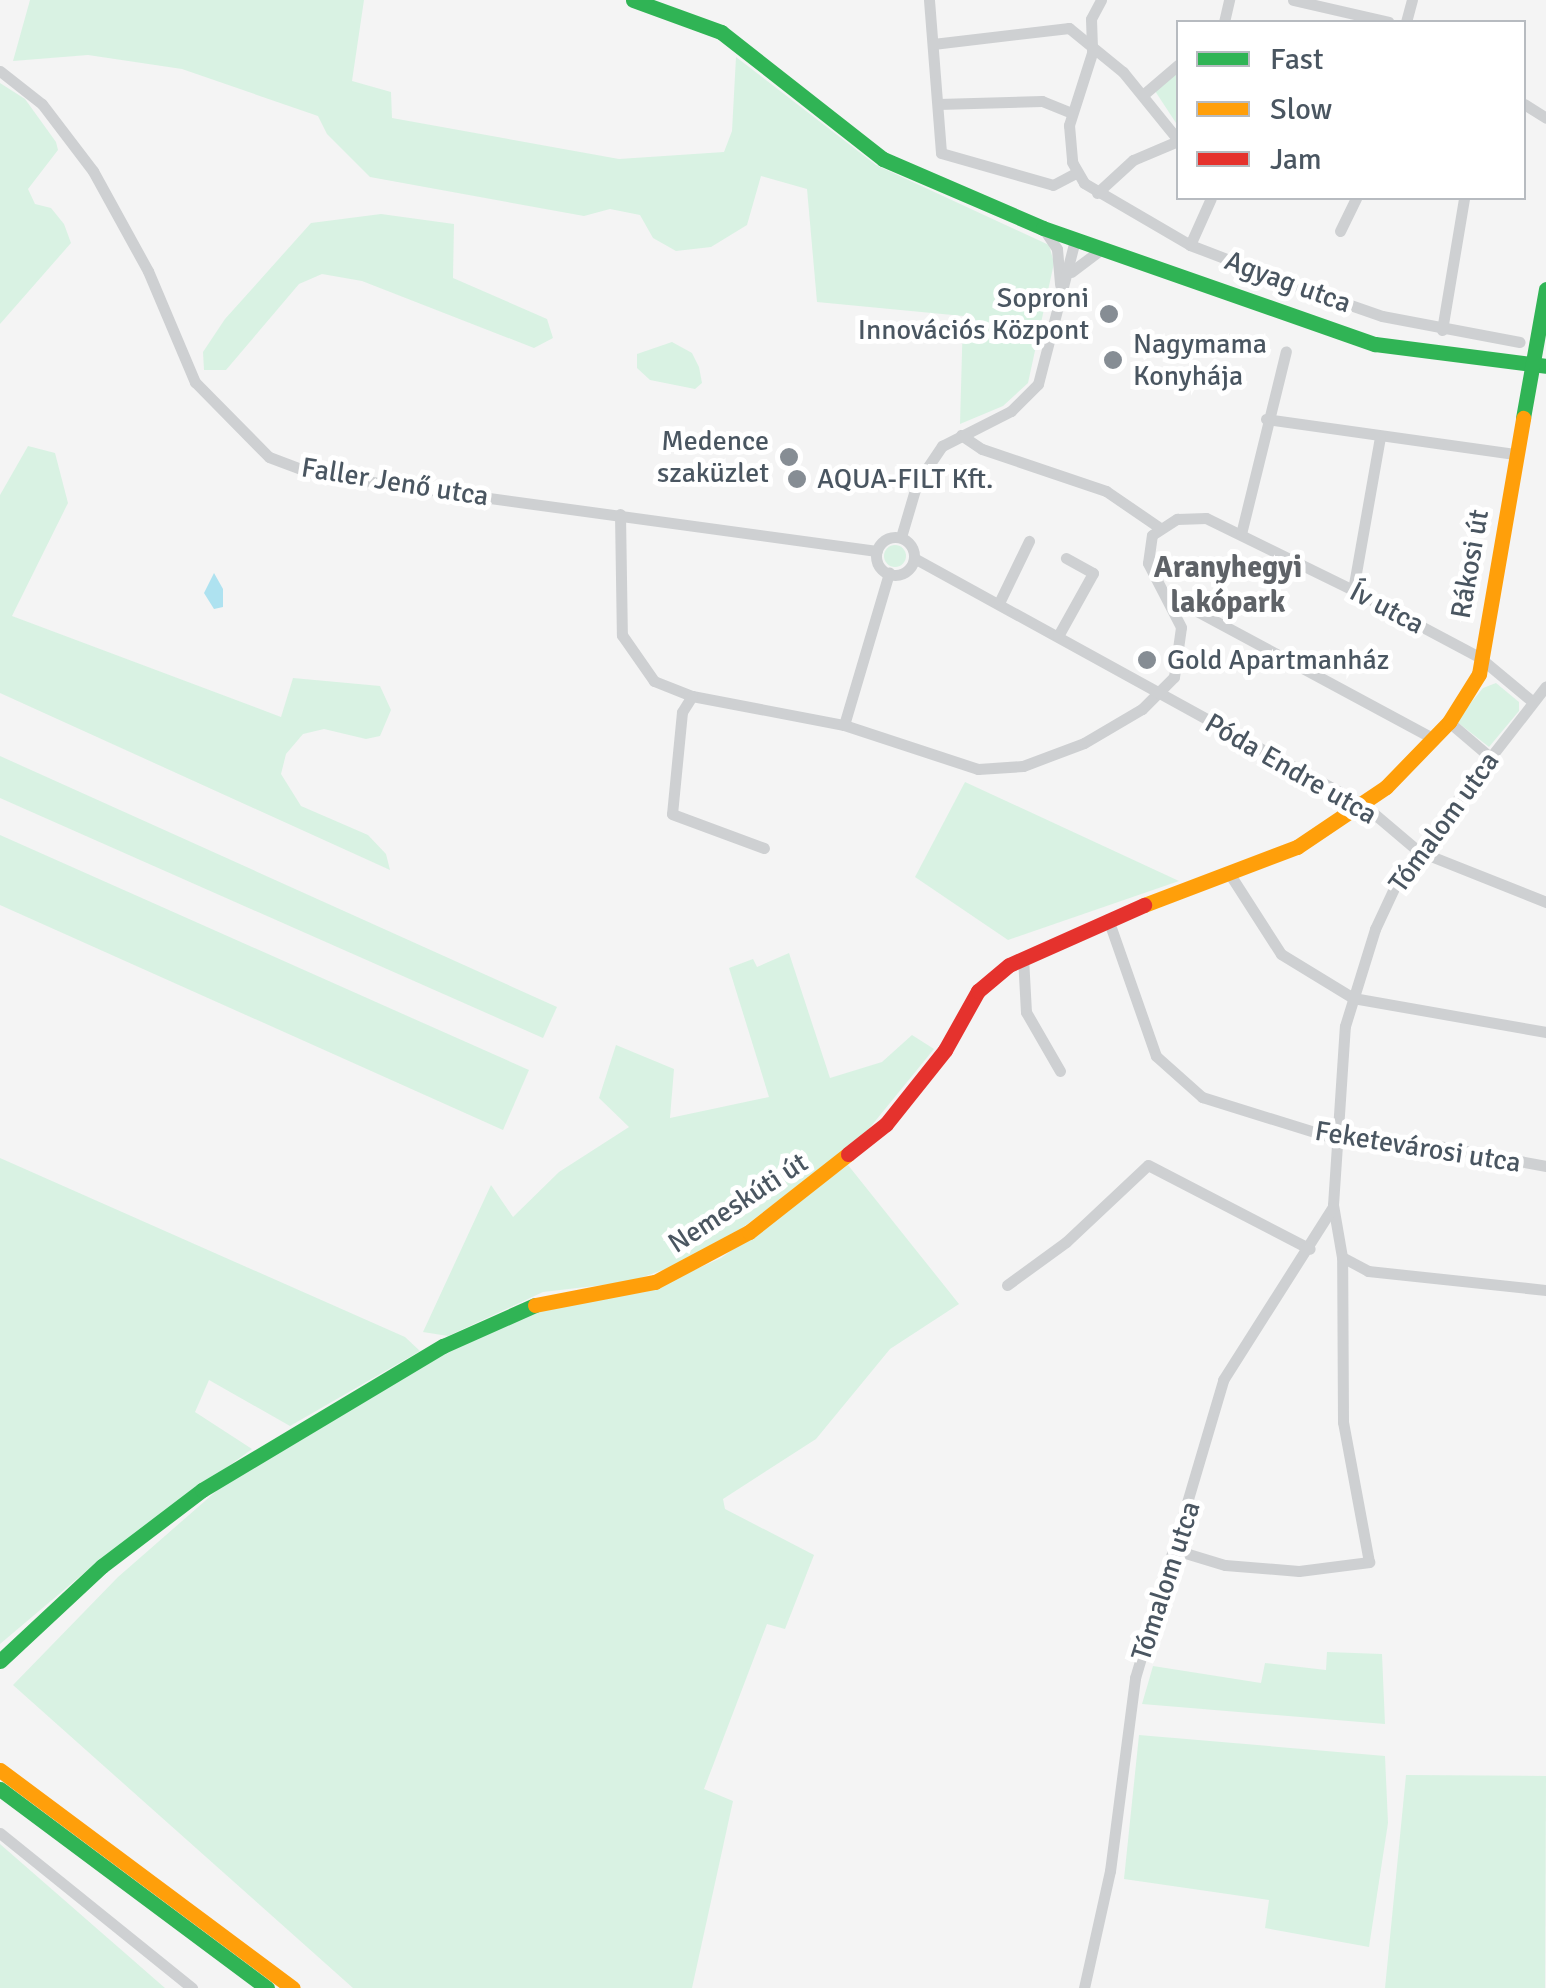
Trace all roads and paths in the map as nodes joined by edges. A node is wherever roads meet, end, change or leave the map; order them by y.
1 (632, 0) edge
2 (930, 0) edge
3 (1101, 0) edge
4 (1293, 0) edge
5 (1380, 20) edge
6 (1093, 42) junction
7 (934, 44) junction
8 (1176, 67) edge
9 (0, 71) edge
10 (1144, 94) junction
11 (938, 104) junction
12 (1072, 113) junction
13 (1176, 137) edge
14 (1176, 141) edge
15 (1076, 173) junction
16 (1097, 193) junction
17 (1210, 200) edge
18 (1355, 200) edge
19 (1464, 200) edge
20 (1043, 228) junction
21 (1340, 230) dead end
22 (1075, 240) junction
23 (1190, 245) junction
24 (1100, 250) junction
25 (1060, 261) junction
26 (1546, 289) edge
27 (1061, 299) junction
28 (1442, 330) junction
29 (1520, 342) dead end
30 (1286, 351) dead end
31 (1538, 366) edge
32 (1266, 419) junction
33 (961, 434) junction
34 (1380, 437) junction
35 (1514, 454) junction
36 (620, 514) junction
37 (1160, 528) junction
38 (1240, 534) junction
39 (901, 537) junction
40 (1029, 541) dead end
41 (877, 551) junction
42 (914, 558) junction
43 (1066, 558) dead end
44 (888, 574) junction
45 (1353, 590) junction
46 (1164, 593) junction
47 (999, 603) junction
48 (1058, 636) junction
49 (1480, 657) junction
50 (1546, 686) edge
51 (1160, 694) junction
52 (692, 696) junction
53 (1533, 702) junction
54 (1448, 722) junction
55 (844, 726) junction
56 (1434, 739) junction
57 (1490, 757) junction
58 (1365, 806) junction
59 (764, 848) dead end
60 (1418, 851) junction
61 (1228, 873) junction
62 (1546, 902) edge
63 (1108, 919) junction
64 (1023, 958) junction
65 (1354, 998) junction
66 (1546, 1032) edge
67 (1060, 1072) dead end
68 (1334, 1138) junction
69 (1546, 1166) edge
70 (1333, 1205) junction
71 (1310, 1249) junction
72 (1342, 1257) junction
73 (1007, 1285) dead end
74 (1546, 1290) edge
75 (1172, 1549) junction
76 (0, 1661) edge
77 (0, 1770) edge
78 (0, 1788) edge
79 (0, 1833) edge
80 (192, 1988) edge
81 (267, 1988) edge
82 (293, 1988) edge
83 (1084, 1988) edge

1 - 20 main road
2 - 7 street
3 - 6 street
4 - 5 street
6 - 7 street
6 - 10 street
6 - 12 street
7 - 11 street
8 - 10 street
9 - 36 street, Faller Jenő utca
10 - 13 street
11 - 12 street
11 - 15 street
12 - 15 street
14 - 16 street
15 - 16 street, Agyag utca
16 - 23 street, Agyag utca
17 - 23 street
18 - 21 street
19 - 28 street
20 - 22 main road
20 - 25 street
22 - 24 main road
22 - 25 street
22 - 27 street
23 - 28 street, Agyag utca
24 - 27 street
24 - 31 main road
25 - 27 street
26 - 31 main road, Rákosi út
27 - 33 street
28 - 29 street, Agyag utca
30 - 32 street
31 - 35 main road, Rákosi út
32 - 34 street
32 - 38 street
33 - 37 street
33 - 39 street
34 - 35 street
34 - 45 street
35 - 49 main road, Rákosi út
36 - 41 street, Faller Jenő utca
36 - 52 street
37 - 38 street, Ív utca
37 - 46 street
38 - 45 street, Ív utca
39 - 41 street
39 - 42 street
40 - 47 street
41 - 44 street
42 - 44 street
42 - 47 street
43 - 48 street
44 - 55 street
45 - 49 street, Ív utca
46 - 51 street
46 - 56 street
47 - 48 street
48 - 51 street
49 - 53 street, Ív utca
49 - 54 main road, Rákosi út
50 - 53 street, Tómalom utca
51 - 55 street
51 - 58 street, Póda Endre utca
52 - 55 street
52 - 59 street
53 - 57 street, Tómalom utca
54 - 56 main road, Rákosi út
54 - 57 street
56 - 58 main road, Rákosi út
57 - 60 street, Tómalom utca
58 - 60 street, Póda Endre utca
58 - 61 main road, Nemeskúti út
60 - 62 street, Póda Endre utca
60 - 65 street, Tómalom utca
61 - 63 main road, Nemeskúti út
61 - 65 street
63 - 64 main road, Nemeskúti út
63 - 68 street, Feketevárosi utca
64 - 67 street
64 - 76 main road, Nemeskúti út
65 - 66 street
65 - 68 street, Tómalom utca
68 - 69 street, Feketevárosi utca
68 - 70 street, Tómalom utca
70 - 71 street, Tómalom utca
70 - 72 street, Tómalom utca
71 - 73 street
71 - 75 street, Tómalom utca
72 - 74 street
72 - 75 street, Tómalom utca
75 - 83 street, Tómalom utca
77 - 82 main road
78 - 81 main road
79 - 80 street

